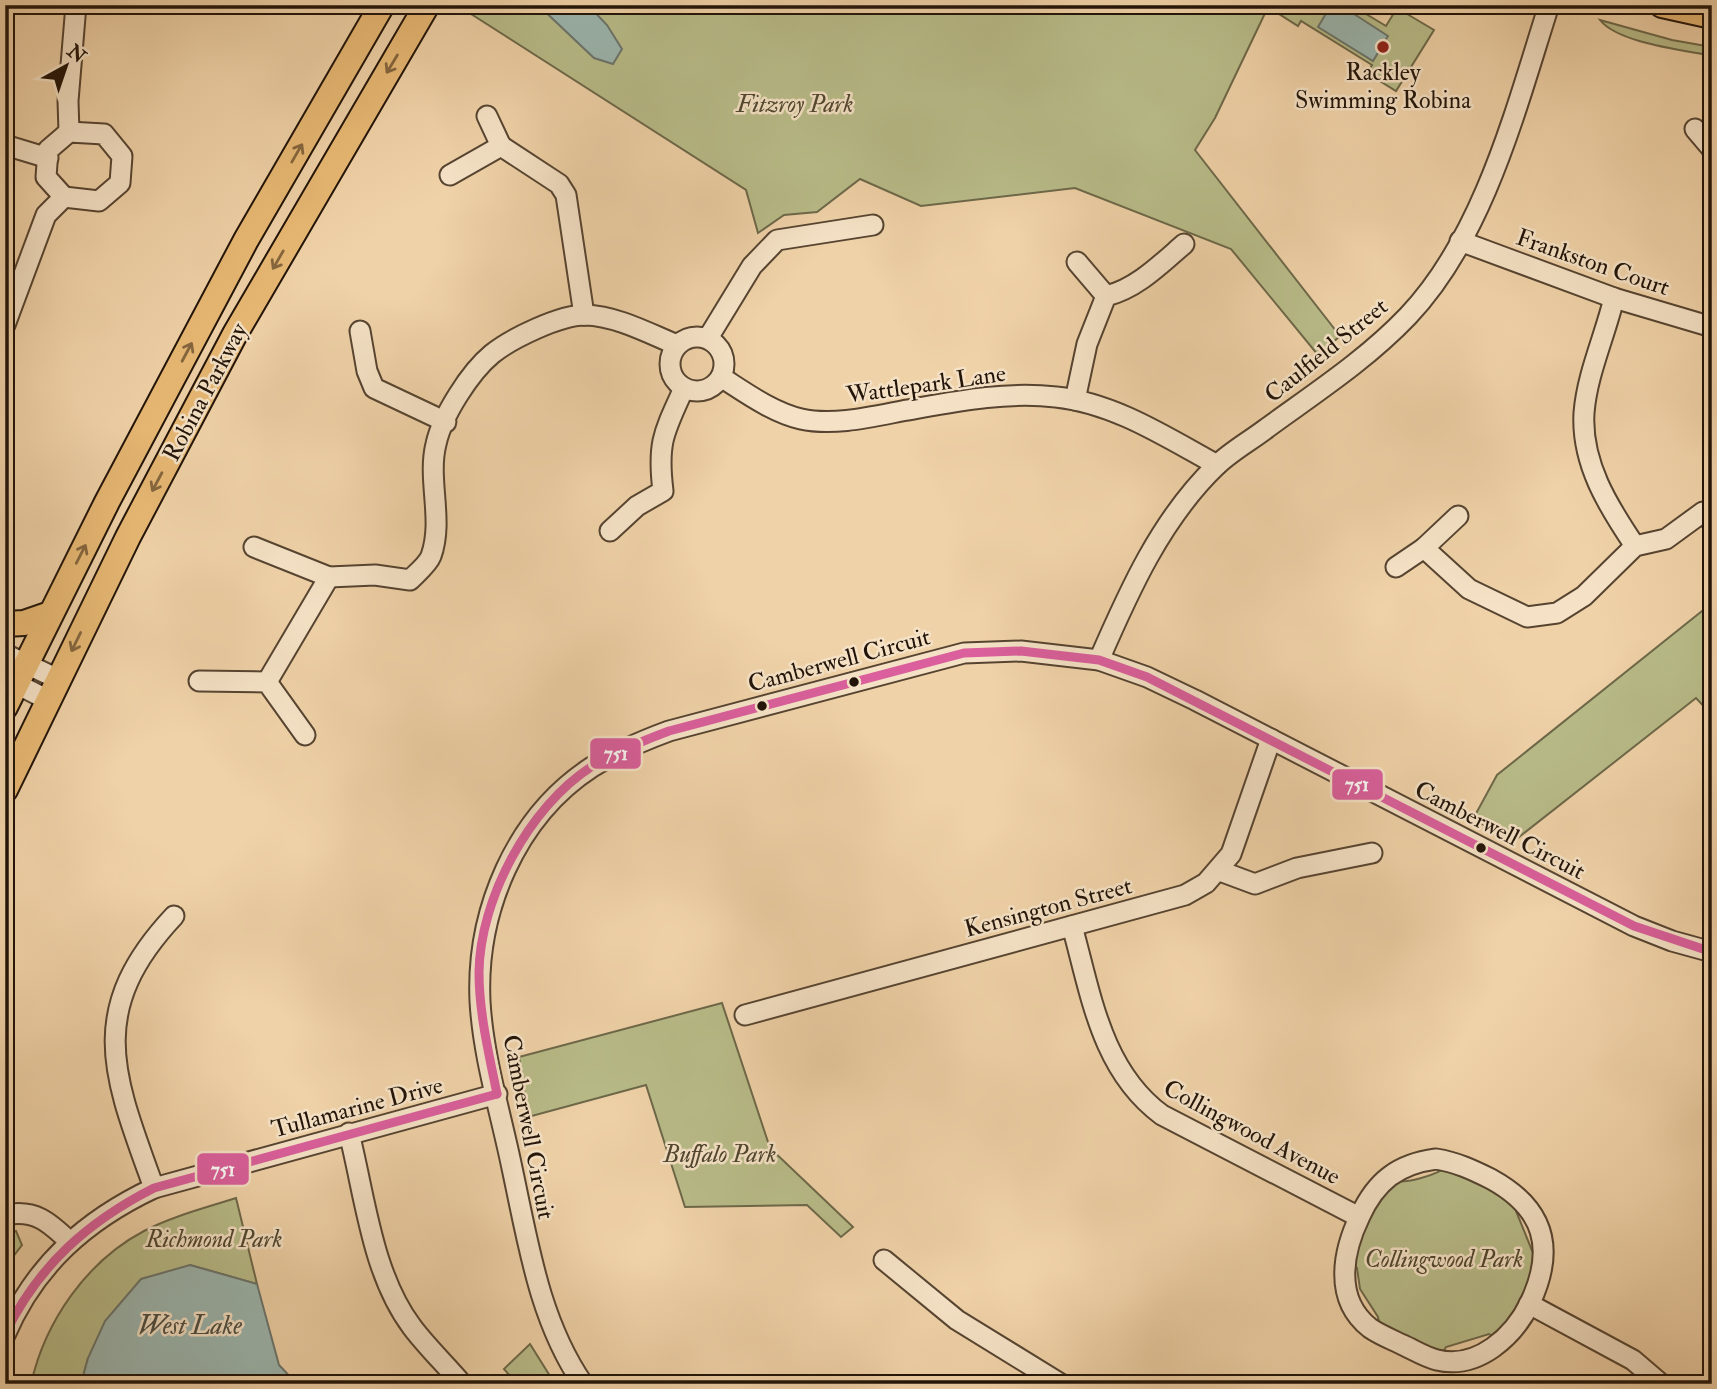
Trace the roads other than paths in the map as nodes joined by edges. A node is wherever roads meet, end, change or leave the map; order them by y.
1 (76, 5) edge
2 (382, 5) edge
3 (427, 5) edge
4 (1549, 5) edge
5 (1662, 5) edge
6 (1712, 16) edge
7 (487, 116) dead end
8 (1695, 129) dead end
9 (69, 132) junction
10 (5, 145) edge
11 (501, 146) junction
12 (1712, 149) edge
13 (48, 158) junction
14 (450, 175) dead end
15 (64, 197) junction
16 (873, 225) dead end
17 (1460, 241) junction
18 (1184, 244) dead end
19 (1077, 262) dead end
20 (1106, 296) junction
21 (1614, 298) junction
22 (583, 315) junction
23 (5, 325) edge
24 (1712, 327) edge
25 (360, 331) dead end
26 (708, 338) junction
27 (677, 345) junction
28 (721, 377) junction
29 (684, 388) junction
30 (1075, 400) junction
31 (446, 422) junction
32 (1217, 465) junction
33 (1458, 516) dead end
34 (1707, 517) edge
35 (610, 531) dead end
36 (1635, 546) junction
37 (254, 547) dead end
38 (1424, 548) junction
39 (1396, 567) dead end
40 (329, 577) junction
41 (50, 614) junction
42 (5, 624) edge
43 (1099, 660) junction
44 (13, 670) edge
45 (199, 681) dead end
46 (267, 682) junction
47 (53, 690) junction
48 (5, 707) edge
49 (305, 735) dead end
50 (1271, 739) junction
51 (5, 790) edge
52 (1373, 853) dead end
53 (1220, 871) junction
54 (174, 916) dead end
55 (1072, 926) junction
56 (1712, 952) edge
57 (745, 1014) dead end
58 (496, 1094) junction
59 (349, 1133) junction
60 (154, 1188) junction
61 (5, 1215) edge
62 (1359, 1217) junction
63 (70, 1242) junction
64 (884, 1260) dead end
65 (1529, 1304) junction
66 (5, 1335) edge
67 (462, 1384) edge
68 (583, 1384) edge
69 (1061, 1384) edge
70 (1661, 1384) edge

1 - 9 street
41 -> 2 main road, Robina Parkway
3 -> 47 main road, Robina Parkway
4 - 17 street, Caulfield Street
5 - 6 main road
7 - 11 street
8 - 12 street
9 - 13 street
9 - 15 street
10 - 13 street
11 - 14 street
11 - 22 street
13 - 15 street
15 - 23 street
16 - 26 street
17 - 21 street, Frankston Court
17 - 32 street, Caulfield Street
18 - 20 street
19 - 20 street
20 - 30 street
21 - 24 street, Frankston Court
21 - 36 street
22 - 27 street
22 - 31 street
25 - 31 street
26 - 27 street
26 - 28 street
27 - 29 street
28 - 29 street
28 - 30 street, Wattlepark Lane
29 - 35 street
30 - 32 street, Wattlepark Lane
31 - 40 street
32 - 43 street, Caulfield Street
33 - 38 street
34 - 36 street
36 - 38 street
37 - 40 street
38 - 39 street
40 - 46 street
41 - 42 main road
41 - 44 main road, Robina Parkway
43 - 50 street, Camberwell Circuit
43 - 58 street, Camberwell Circuit
44 - 47 street
44 - 48 main road, Robina Parkway
45 - 46 street
46 - 49 street
47 - 51 main road, Robina Parkway
50 - 53 street, Kensington Street
50 - 56 street, Camberwell Circuit
52 - 53 street
53 - 55 street, Kensington Street
54 - 60 street
55 - 57 street, Kensington Street
55 - 62 street, Collingwood Avenue
58 - 59 street, Tullamarine Drive
58 - 68 street, Camberwell Circuit
59 - 60 street, Tullamarine Drive
59 - 67 street
60 - 63 street, Tullamarine Drive
61 - 63 street
62 - 65 street, Collingwood Avenue
62 - 65 street, Collingwood Avenue
63 - 66 street, Tullamarine Drive
64 - 69 street
65 - 70 street

